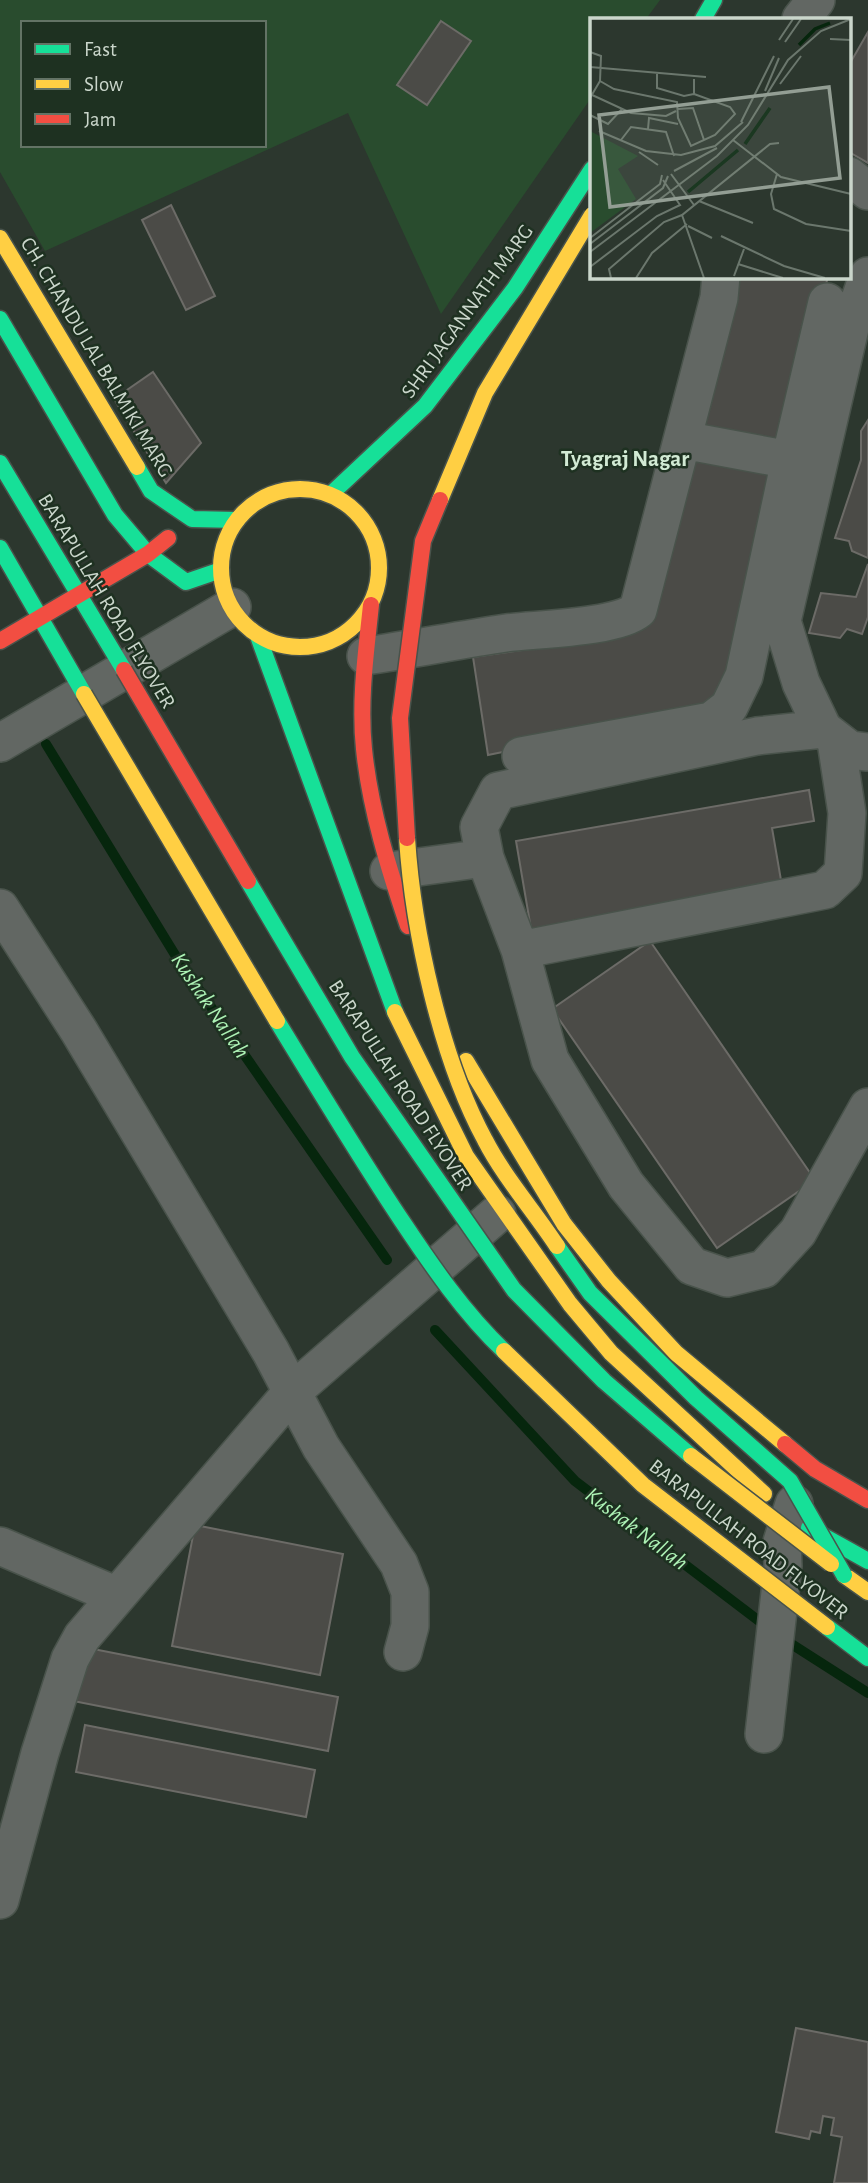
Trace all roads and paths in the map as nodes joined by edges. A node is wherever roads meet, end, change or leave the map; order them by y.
1 (712, 0) edge
2 (816, 0) edge
3 (698, 18) edge
4 (703, 18) edge
5 (802, 18) edge
6 (590, 172) edge
7 (850, 177) edge
8 (868, 191) edge
9 (590, 218) edge
10 (0, 238) edge
11 (868, 276) edge
12 (721, 278) edge
13 (827, 302) dead end
14 (0, 319) edge
15 (684, 440) junction
16 (790, 460) junction
17 (0, 463) edge
18 (331, 494) junction
19 (192, 519) junction
20 (237, 520) junction
21 (0, 548) edge
22 (148, 554) junction
23 (221, 570) junction
24 (371, 605) junction
25 (232, 607) junction
26 (258, 636) junction
27 (0, 641) edge
28 (366, 656) junction
29 (842, 740) edge
30 (0, 743) edge
31 (521, 756) dead end
32 (485, 858) junction
33 (389, 871) junction
34 (0, 908) edge
35 (520, 950) junction
36 (868, 1107) edge
37 (502, 1210) junction
38 (292, 1392) junction
39 (815, 1469) junction
40 (868, 1500) edge
41 (788, 1516) junction
42 (0, 1546) edge
43 (868, 1561) edge
44 (844, 1575) junction
45 (868, 1592) edge
46 (117, 1596) junction
47 (403, 1652) dead end
48 (868, 1658) edge
49 (764, 1734) dead end
50 (0, 1900) edge

1 - 3 main road
1 - 4 main road
2 - 5 street
6 - 18 main road, SHRI JAGANNATH MARG
7 - 8 street
9 - 44 main road, bridge
10 - 19 main road, CH. CHANDU LAL BALMIKI MARG
11 - 29 street
12 - 15 street
13 - 16 street
14 - 22 main road
15 - 16 street
15 - 28 street
16 - 31 street
17 - 44 main road, BARAPULLAH ROAD FLYOVER, bridge
18 - 20 main road
18 - 24 main road
19 - 20 main road
19 - 22 main road
20 - 23 main road
21 - 48 main road, BARAPULLAH ROAD FLYOVER, bridge
22 - 23 main road
22 - 27 main road
23 - 25 main road
24 - 26 main road
24 - 28 main road
25 - 26 main road
25 - 30 street, bridge
26 - 37 main road
28 - 33 main road
29 - 32 street
29 - 35 street
32 - 33 street
32 - 35 street
33 - 39 main road
34 - 38 street
35 - 36 street
37 - 38 street
37 - 41 main road
38 - 46 street
38 - 47 street
39 - 40 main road
39 - 41 street
41 - 43 main road
41 - 49 street
42 - 46 street
44 - 45 main road, BARAPULLAH ROAD FLYOVER
46 - 50 street

